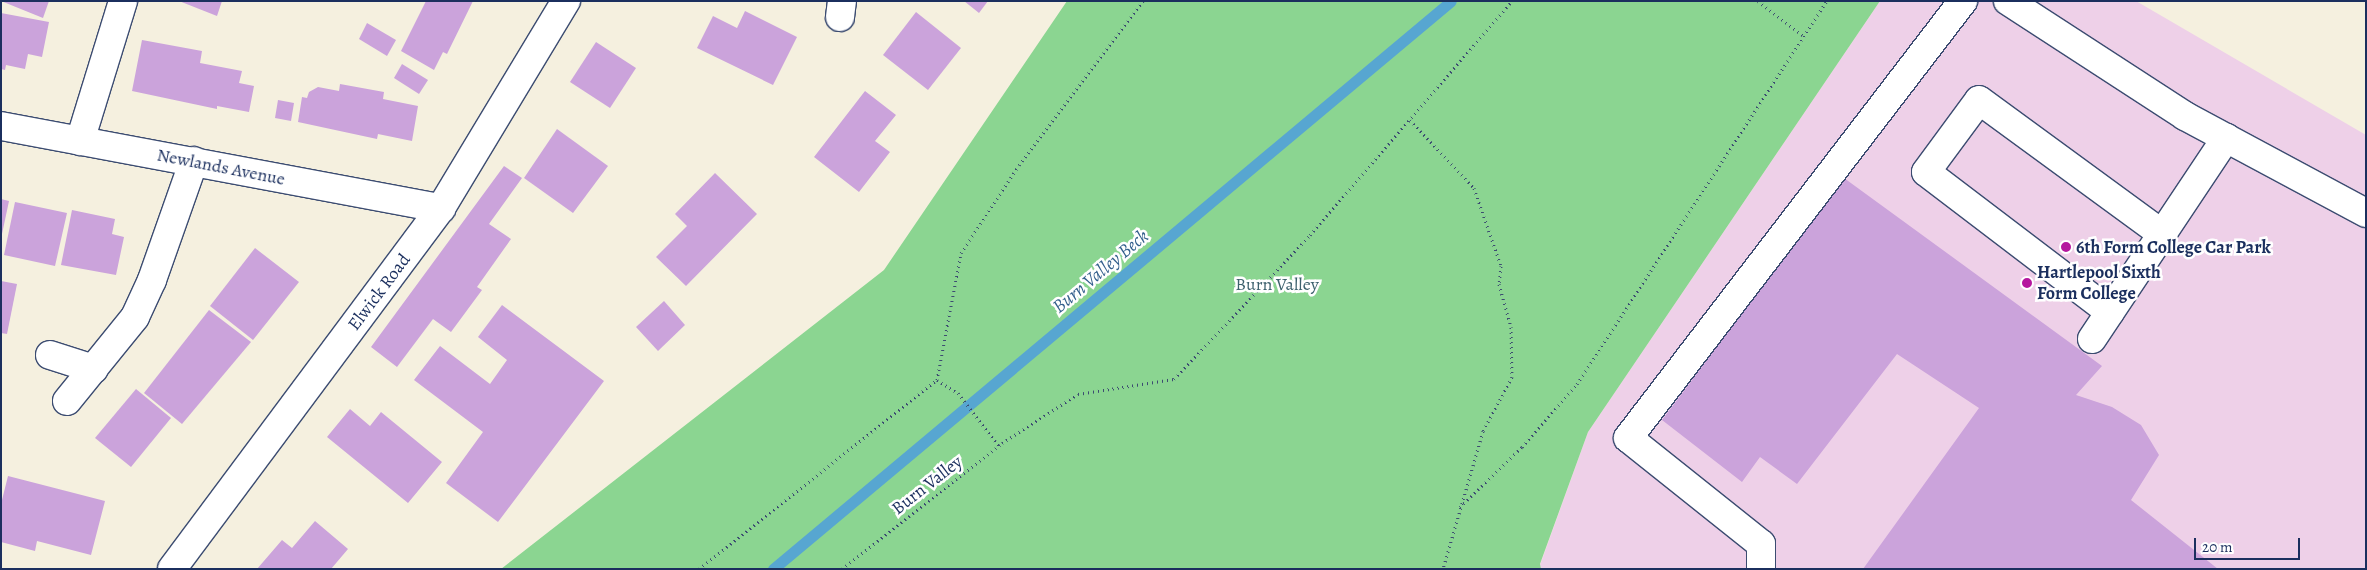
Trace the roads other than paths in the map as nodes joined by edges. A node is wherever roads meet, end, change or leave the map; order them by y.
1 (123, 1) edge
2 (566, 1) edge
3 (1963, 1) edge
4 (2008, 1) edge
5 (1, 126) edge
6 (2226, 138) junction
7 (80, 141) junction
8 (194, 161) junction
9 (442, 208) junction
10 (2366, 213) edge
11 (2162, 234) junction
12 (2110, 312) junction
13 (2092, 339) dead end
14 (50, 355) dead end
15 (94, 369) junction
16 (67, 401) dead end
17 (172, 569) edge
18 (1761, 569) edge

1 - 7 street
2 - 9 street, Elwick Road
3 - 18 street
4 - 6 street
5 - 7 street, Newlands Avenue
6 - 10 street
6 - 11 street
7 - 8 street, Newlands Avenue
8 - 9 street, Newlands Avenue
8 - 15 street
9 - 17 street, Elwick Road
11 - 12 street
11 - 12 street
12 - 13 street
14 - 15 street
15 - 16 street

